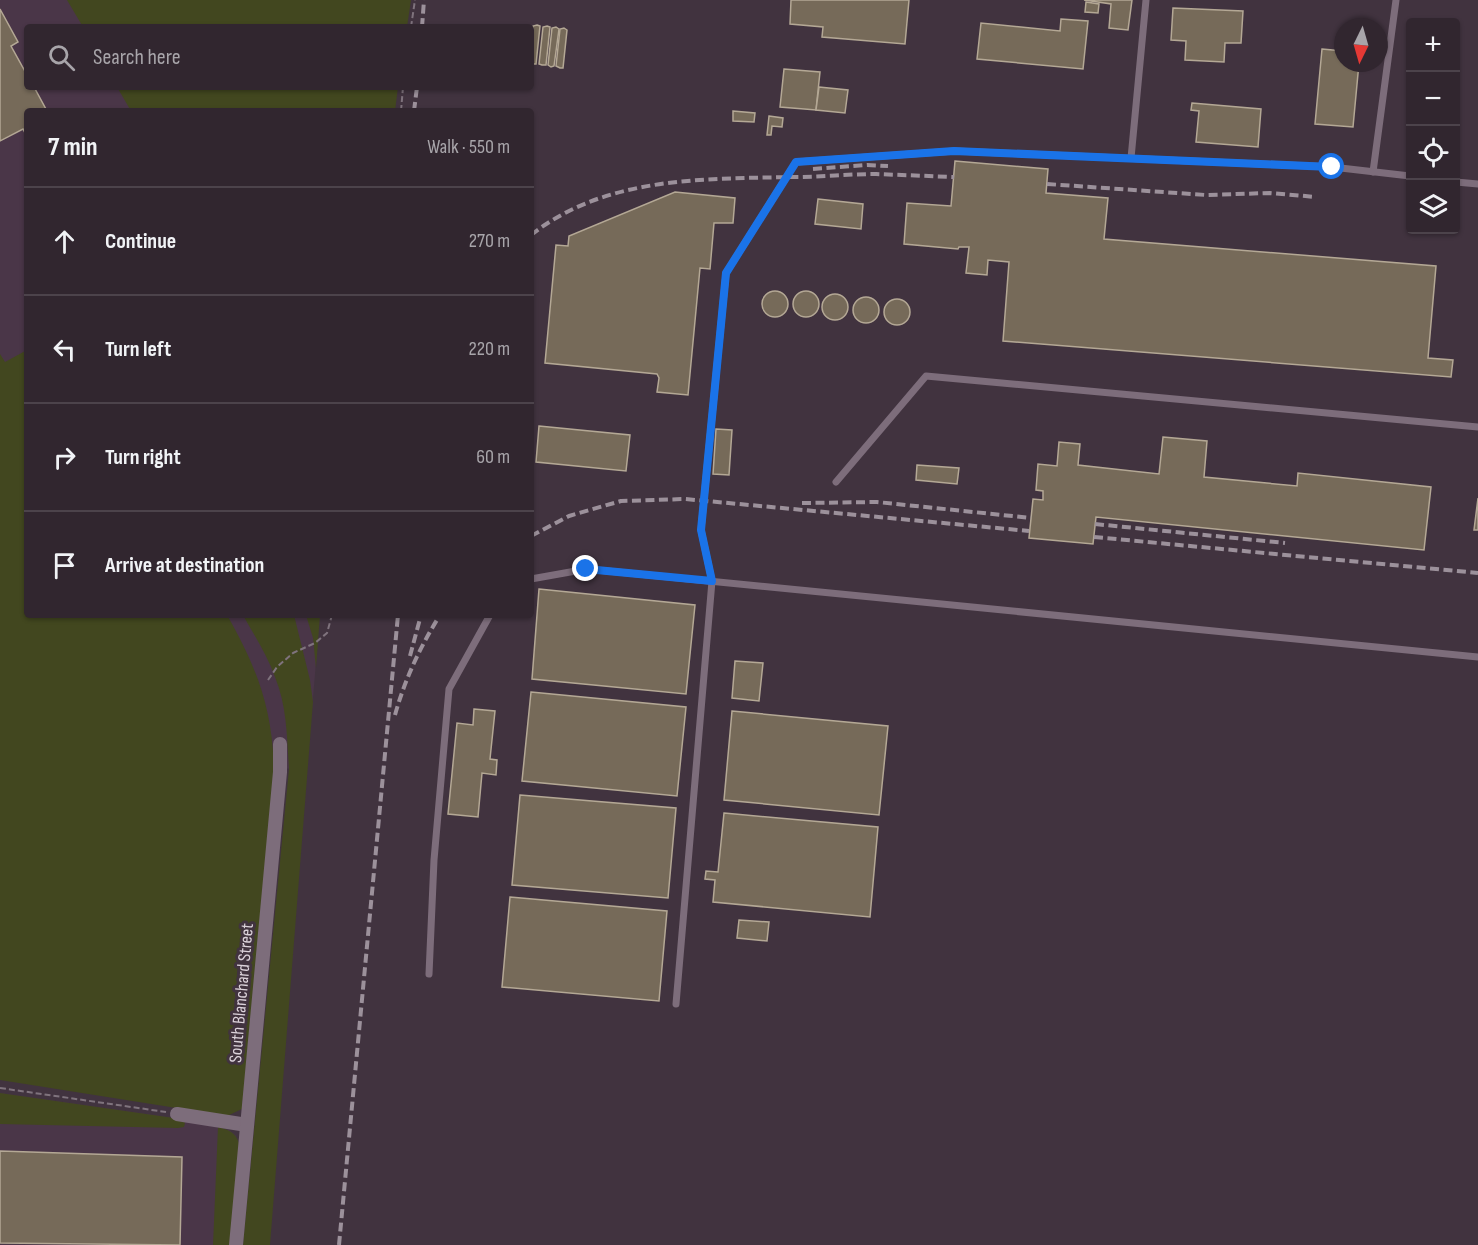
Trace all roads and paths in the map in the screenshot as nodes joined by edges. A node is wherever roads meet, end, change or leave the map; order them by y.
1 (415, 0) edge
2 (1146, 0) edge
3 (1396, 0) edge
4 (411, 24) edge
5 (403, 90) edge
6 (401, 108) edge
7 (1131, 158) junction
8 (1373, 172) junction
9 (1406, 176) edge
10 (1460, 182) edge
11 (1478, 184) edge
12 (1478, 427) edge
13 (836, 482) dead end
14 (534, 578) edge
15 (712, 581) junction
16 (331, 618) edge
17 (488, 618) edge
18 (1478, 657) edge
19 (268, 680) dead end
20 (280, 744) dead end
21 (429, 974) dead end
22 (676, 1004) dead end
23 (0, 1088) edge
24 (177, 1113) joint
25 (248, 1125) junction
26 (236, 1245) edge

1 - 4 path
2 - 7 lane
3 - 8 lane
5 - 6 path
7 - 8 lane
7 - 15 lane
8 - 9 lane
10 - 11 lane
12 - 13 lane
14 - 15 lane
15 - 18 lane
15 - 22 lane
16 - 19 path
17 - 21 lane
20 - 25 street, South Blanchard Street
23 - 24 path
24 - 25 street
25 - 26 street, South Blanchard Street

